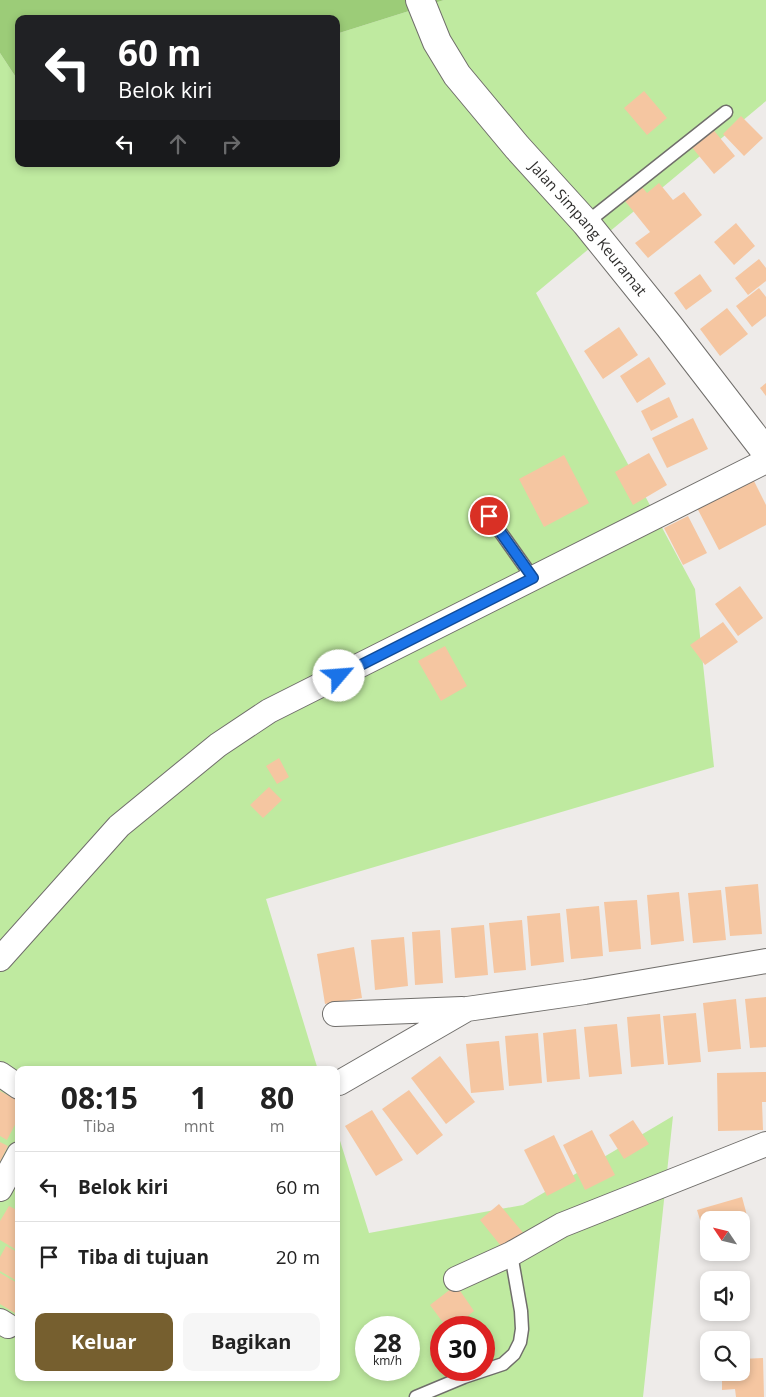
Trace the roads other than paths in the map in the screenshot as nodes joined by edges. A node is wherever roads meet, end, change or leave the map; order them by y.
1 (420, 0) edge
2 (726, 112) dead end
3 (586, 223) junction
4 (766, 452) edge
5 (766, 461) edge
6 (489, 516) dead end
7 (533, 578) junction
8 (0, 959) edge
9 (766, 961) edge
10 (466, 1009) junction
11 (335, 1014) dead end
12 (0, 1074) edge
13 (340, 1082) edge
14 (15, 1084) edge
15 (766, 1144) edge
16 (15, 1161) edge
17 (0, 1189) edge
18 (512, 1254) junction
19 (456, 1279) dead end
20 (416, 1397) edge

1 - 3 main road, Jalan Simpang Keuramat
2 - 3 lane
3 - 4 main road, Jalan Simpang Keuramat
5 - 7 street
6 - 7 lane
7 - 8 street
9 - 10 street
10 - 11 street
10 - 13 street
12 - 14 street
15 - 18 street
16 - 17 street
18 - 19 street
18 - 20 lane

